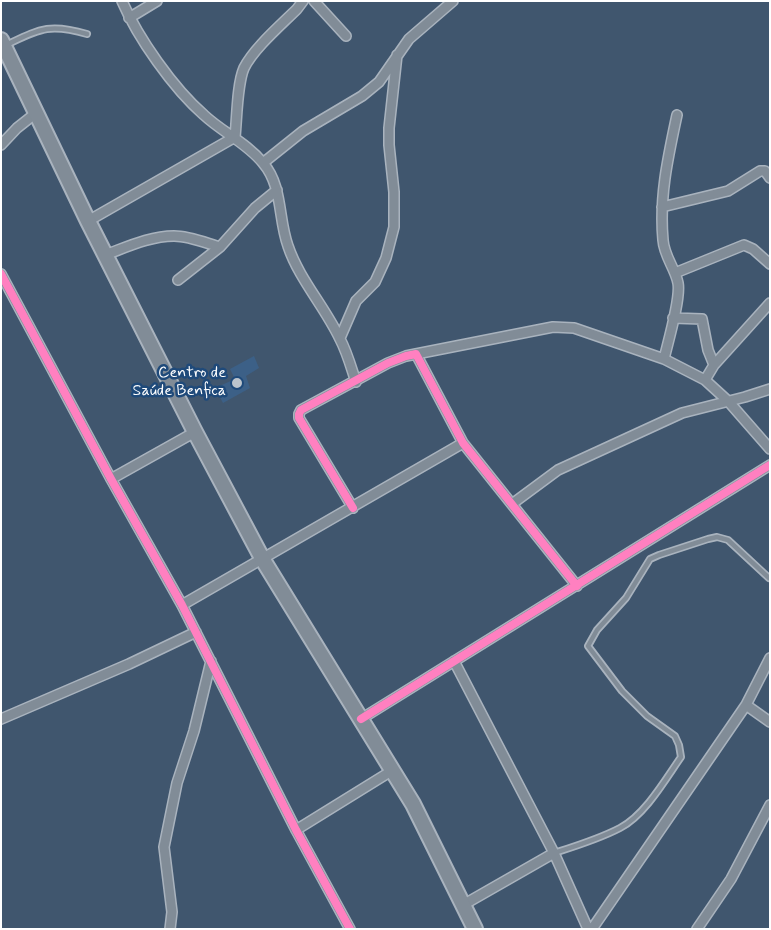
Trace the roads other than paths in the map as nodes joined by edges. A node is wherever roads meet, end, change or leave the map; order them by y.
1 (122, 1) edge
2 (157, 1) edge
3 (302, 1) edge
4 (314, 1) edge
5 (453, 1) edge
6 (129, 18) junction
7 (87, 34) dead end
8 (346, 36) dead end
9 (3, 42) edge
10 (397, 55) junction
11 (36, 113) junction
12 (677, 115) dead end
13 (235, 138) junction
14 (1, 145) edge
15 (263, 162) junction
16 (770, 178) edge
17 (277, 190) junction
18 (662, 207) junction
19 (88, 221) junction
20 (220, 247) junction
21 (105, 255) junction
22 (770, 264) edge
23 (675, 273) junction
24 (1, 274) edge
25 (178, 280) dead end
26 (770, 303) edge
27 (673, 318) junction
28 (340, 338) junction
29 (416, 354) junction
30 (664, 359) junction
31 (714, 365) junction
32 (706, 380) junction
33 (356, 382) junction
34 (770, 389) edge
35 (728, 401) junction
36 (194, 432) junction
37 (464, 443) junction
38 (770, 450) edge
39 (770, 465) edge
40 (111, 479) junction
41 (512, 504) junction
42 (352, 508) junction
43 (263, 560) junction
44 (770, 578) edge
45 (577, 586) junction
46 (182, 605) junction
47 (196, 632) junction
48 (770, 658) edge
49 (454, 661) junction
50 (211, 662) junction
51 (746, 705) junction
52 (1, 719) edge
53 (361, 719) junction
54 (770, 722) edge
55 (393, 770) junction
56 (770, 805) edge
57 (296, 830) junction
58 (554, 853) junction
59 (463, 905) junction
60 (170, 929) edge
61 (350, 929) edge
62 (475, 929) edge
63 (590, 929) edge
64 (697, 929) edge

1 - 6 street
2 - 6 street
3 - 13 street
4 - 8 street
5 - 10 street
6 - 13 street
7 - 9 lane
9 - 11 main road
10 - 15 street
10 - 28 street
11 - 14 street
11 - 19 main road
12 - 18 street
13 - 15 street
13 - 19 street
15 - 17 street
16 - 18 street
17 - 20 street
17 - 28 street
18 - 23 street
19 - 21 main road
20 - 21 street
20 - 25 street
21 - 36 main road
22 - 23 street
23 - 27 street
24 - 40 street
26 - 31 street
27 - 30 street
27 - 31 street
28 - 33 street
29 - 30 street
29 - 33 street
29 - 37 street
30 - 32 street
31 - 32 street
32 - 35 street
33 - 42 street
34 - 35 street
35 - 38 street
35 - 41 street
36 - 40 street
36 - 43 main road
37 - 41 street
37 - 42 street
39 - 45 street
40 - 46 street
41 - 45 street
42 - 43 street
43 - 46 street
43 - 53 main road
44 - 58 lane
45 - 49 street
46 - 47 street
47 - 50 street
47 - 52 street
48 - 51 street
49 - 53 street
49 - 58 street
50 - 57 street
50 - 60 street
51 - 54 street
51 - 63 street
53 - 55 main road
55 - 57 street
55 - 59 main road
56 - 64 street
57 - 61 street
58 - 59 street
58 - 63 street
59 - 62 main road

